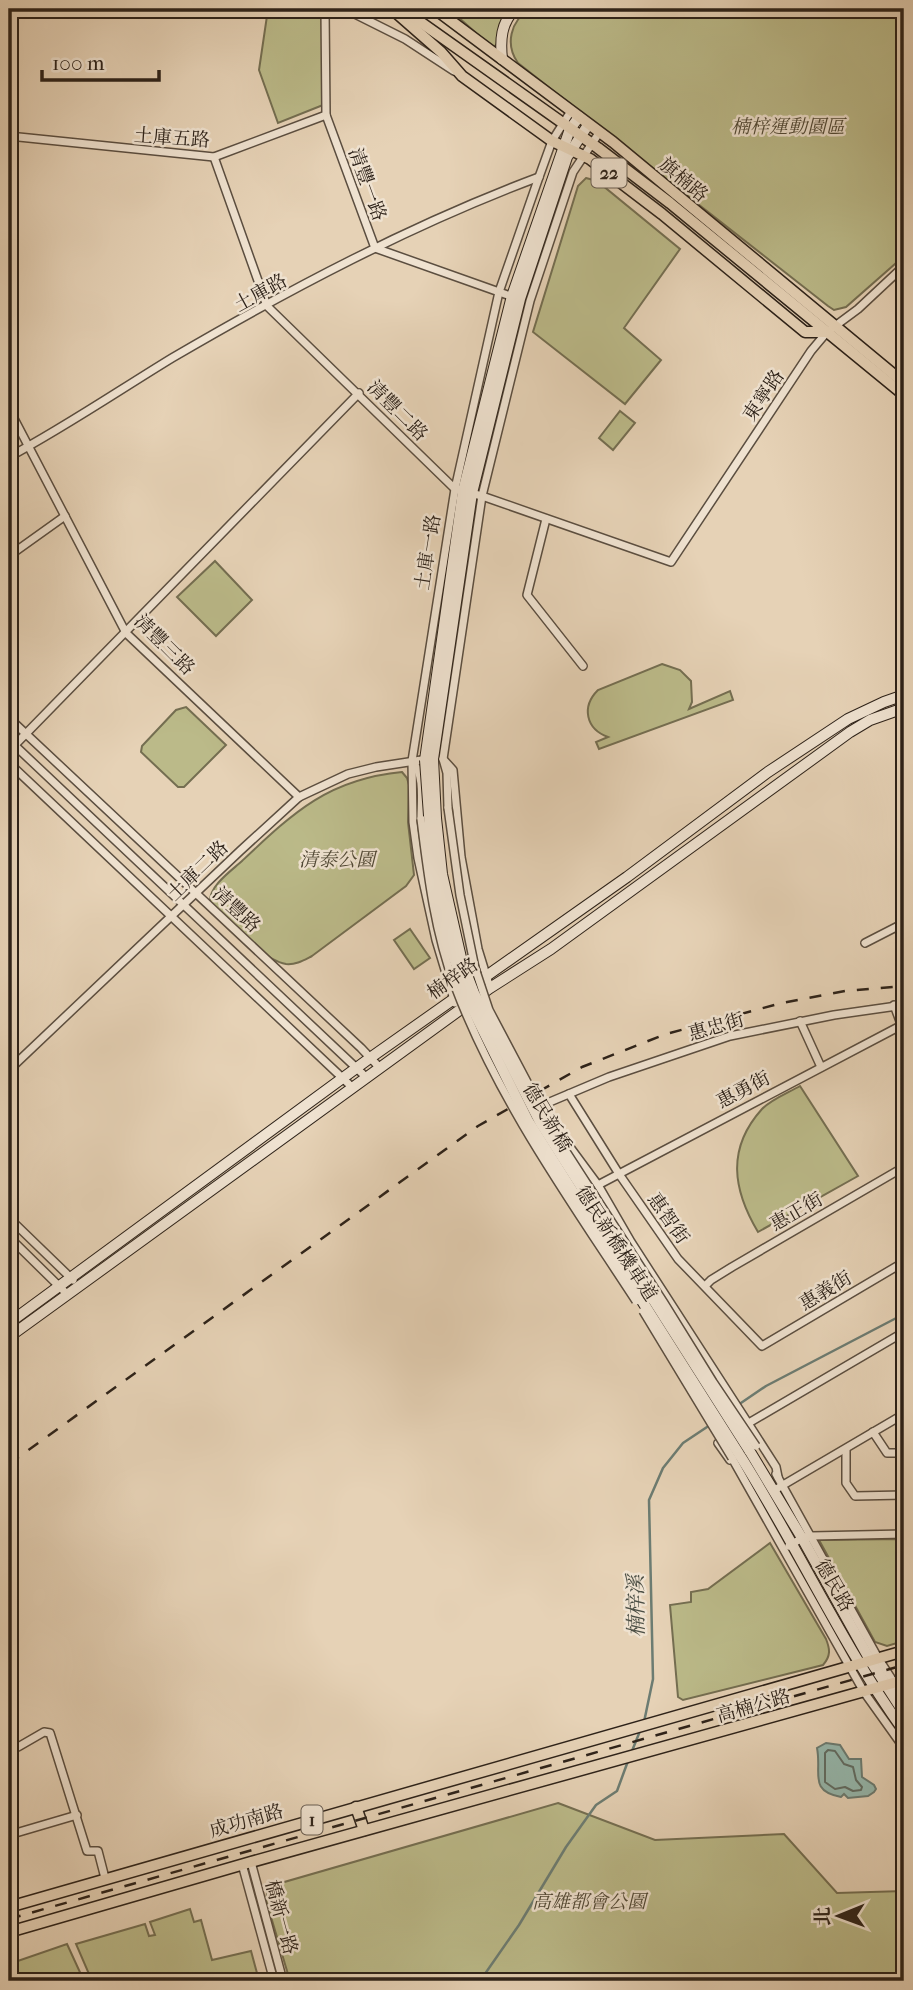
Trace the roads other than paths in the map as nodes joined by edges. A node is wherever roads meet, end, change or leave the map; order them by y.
1 (325, 9) edge
2 (345, 9) edge
3 (392, 9) edge
4 (402, 9) edge
5 (435, 9) edge
6 (515, 9) edge
7 (502, 59) junction
8 (461, 76) junction
9 (326, 115) junction
10 (579, 118) junction
11 (566, 126) junction
12 (599, 133) junction
13 (9, 136) edge
14 (580, 136) junction
15 (552, 141) junction
16 (591, 144) junction
17 (573, 151) junction
18 (214, 157) junction
19 (539, 177) junction
20 (375, 248) junction
21 (904, 266) edge
22 (499, 292) junction
23 (521, 299) junction
24 (267, 306) junction
25 (831, 329) junction
26 (904, 383) edge
27 (359, 393) junction
28 (904, 396) edge
29 (9, 409) edge
30 (29, 446) junction
31 (9, 457) edge
32 (468, 492) junction
33 (65, 516) junction
34 (546, 519) junction
35 (9, 556) edge
36 (671, 562) joint
37 (126, 633) junction
38 (583, 666) dead end
39 (904, 695) edge
40 (904, 708) edge
41 (9, 718) edge
42 (26, 734) junction
43 (11, 745) edge
44 (434, 759) junction
45 (412, 761) junction
46 (9, 763) edge
47 (299, 797) junction
48 (196, 893) junction
49 (185, 905) junction
50 (172, 917) junction
51 (904, 923) edge
52 (865, 943) dead end
53 (485, 976) junction
54 (490, 988) junction
55 (453, 999) junction
56 (894, 1005) junction
57 (904, 1005) edge
58 (458, 1011) junction
59 (800, 1021) junction
60 (903, 1027) edge
61 (370, 1058) junction
62 (358, 1067) junction
63 (821, 1067) junction
64 (380, 1068) junction
65 (9, 1070) edge
66 (343, 1078) junction
67 (367, 1078) junction
68 (353, 1088) junction
69 (569, 1094) junction
70 (904, 1167) edge
71 (619, 1174) junction
72 (598, 1185) junction
73 (9, 1217) edge
74 (9, 1237) edge
75 (904, 1262) edge
76 (71, 1278) junction
77 (59, 1286) junction
78 (79, 1286) junction
79 (705, 1286) junction
80 (67, 1294) junction
81 (34, 1311) junction
82 (9, 1323) edge
83 (904, 1332) edge
84 (9, 1337) edge
85 (762, 1346) joint
86 (904, 1414) edge
87 (746, 1420) junction
88 (873, 1432) junction
89 (846, 1450) junction
90 (744, 1452) junction
91 (904, 1453) edge
92 (778, 1477) junction
93 (770, 1494) junction
94 (904, 1495) edge
95 (904, 1534) edge
96 (798, 1542) junction
97 (904, 1651) edge
98 (864, 1662) junction
99 (884, 1686) edge
100 (904, 1698) edge
101 (904, 1713) edge
102 (904, 1731) edge
103 (615, 1733) joint
104 (18, 1747) dead end
105 (904, 1748) edge
106 (356, 1807) junction
107 (77, 1815) junction
108 (365, 1830) junction
109 (9, 1835) edge
110 (246, 1863) junction
111 (105, 1878) junction
112 (9, 1906) edge
113 (9, 1932) edge
114 (274, 1981) edge
115 (283, 1981) edge

1 - 9 street, 清豐一路
2 - 8 street, 旗楠路
3 - 8 main road, 旗楠路 / 22
4 - 11 main road, 旗楠路 / 22
5 - 7 main road, 旗楠路 / 22
6 - 7 street
7 - 10 main road, 旗楠路 / 22
8 - 15 main road, 旗楠路 / 22
9 - 18 street, 土庫五路
9 - 20 street, 清豐一路
10 - 11 street, 土庫一路
10 - 12 main road, 旗楠路 / 22
10 - 14 street, 土庫一路
11 - 14 main road, 旗楠路 / 22
11 - 15 street, 土庫一路
11 - 17 street, 土庫一路
12 - 16 street, 土庫一路
12 - 25 main road, 旗楠路 / 22
13 - 18 street, 土庫五路
14 - 16 main road, 旗楠路 / 22
14 - 17 street, 土庫一路
15 - 17 main road, 旗楠路 / 22
15 - 19 street, 土庫一路
16 - 17 street, 土庫一路
16 - 25 main road, 旗楠路 / 22
17 - 23 street, 土庫一路
17 - 23 street, 土庫一路
17 - 25 main road, 旗楠路 / 22
18 - 24 street, 清豐二路
19 - 20 street, 土庫路
19 - 22 street, 土庫一路
20 - 22 street, 清豐一路
20 - 24 street, 土庫路
21 - 25 street, 東寧路
22 - 23 street, 清豐一路
22 - 32 street, 土庫一路
23 - 32 street, 土庫一路
24 - 27 street, 清豐二路
24 - 30 street, 土庫路
25 - 26 main road, 旗楠路 / 22
25 - 28 main road, 旗楠路 / 22
25 - 36 street, 東寧路
27 - 32 street, 清豐二路
27 - 37 street
29 - 30 street, 清豐三路
30 - 31 street, 土庫路
30 - 33 street, 清豐三路
32 - 34 street, 清豐二路
32 - 44 street, 土庫一路
32 - 44 street, 土庫一路
32 - 45 street, 土庫一路
33 - 35 street
33 - 37 street, 清豐三路
34 - 36 street, 清豐二路
34 - 38 street
37 - 42 street
37 - 47 street, 清豐三路
39 - 53 street, 楠梓路
40 - 54 street, 楠梓路
41 - 42 street, 清豐路
42 - 43 street
42 - 48 street, 清豐路
43 - 49 street, 清豐路
44 - 45 street, 土庫二路
44 - 53 street, 土庫一路
44 - 90 street, 德民新橋機車道, bridge
44 - 90 street, 德民新橋, bridge
45 - 47 street, 土庫二路
45 - 55 street, 土庫一路
45 - 90 street, 德民新橋機車道, bridge
46 - 50 street
47 - 48 street, 土庫二路
48 - 49 street, 土庫二路
48 - 61 street, 清豐路
49 - 50 street, 土庫二路
49 - 62 street, 清豐路
50 - 65 street, 土庫二路
50 - 66 street
51 - 52 street
53 - 54 street, 土庫一路
53 - 55 street, 楠梓路
54 - 58 street, 楠梓路
55 - 58 street, 土庫一路
55 - 61 street, 楠梓路
56 - 57 street, 惠忠街
56 - 59 street, 惠忠街
56 - 60 street
58 - 64 street, 楠梓路
59 - 63 street
59 - 69 street, 惠忠街
60 - 63 street, 惠勇街
61 - 62 street, 楠梓路
61 - 64 street, 清豐路
62 - 66 street, 楠梓路
62 - 67 street, 清豐路
63 - 71 street, 惠勇街
64 - 67 street, 楠梓路
66 - 68 street
66 - 76 street, 楠梓路
67 - 68 street, 楠梓路
68 - 78 street, 楠梓路
69 - 71 street, 惠智街
69 - 72 street, 惠忠街
70 - 79 street, 惠正街
71 - 72 street, 惠勇街
71 - 79 street, 惠智街
72 - 87 street
73 - 76 street
74 - 77 street
75 - 85 street, 惠義街
76 - 77 street, 楠梓路
76 - 78 street
77 - 80 street
77 - 81 street, 楠梓路
78 - 80 street, 楠梓路
79 - 85 street, 惠智街
80 - 81 street, 楠梓路
81 - 82 street
81 - 84 street
83 - 87 street
86 - 88 street
87 - 92 street
87 - 93 street
88 - 89 street
88 - 91 street
89 - 93 street
89 - 94 street
90 - 92 street
90 - 93 street, 德民路
92 - 93 street, 德民路
93 - 96 street, 德民路
93 - 96 street, 德民路
95 - 96 street
96 - 98 street, 德民路
96 - 98 street, 德民路
97 - 98 main road, 高楠公路 / 1
98 - 99 street, 德民路
98 - 99 street, 德民路
98 - 103 main road, 高楠公路 / 1
99 - 100 street, 德民路
99 - 101 street, 德民路
99 - 102 street, 德民路
99 - 105 street, 德民路
99 - 108 main road, 高楠公路 / 1
103 - 106 main road, 成功南路 / 1
104 - 107 street
106 - 108 main road
106 - 111 main road, 成功南路 / 1
107 - 109 street
107 - 111 street
108 - 110 main road, 1
110 - 113 main road, 1
110 - 114 street, 橋新一路
110 - 115 street, 橋新一路
111 - 112 main road, 成功南路 / 1

